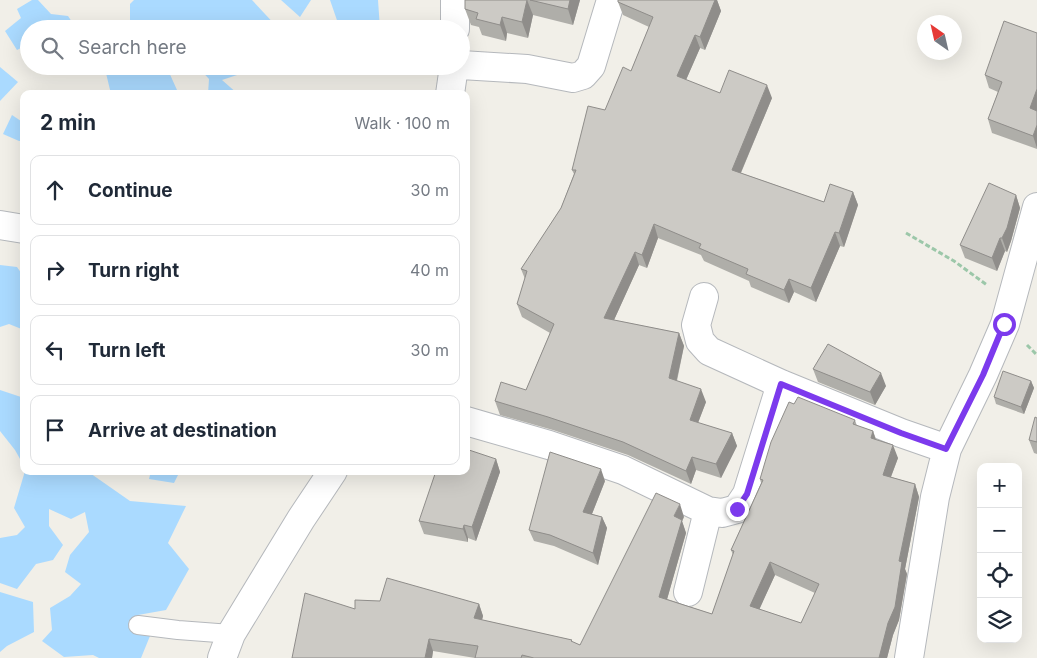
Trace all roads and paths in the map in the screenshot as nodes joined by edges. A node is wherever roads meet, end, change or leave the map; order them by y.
1 (455, 0) edge
2 (611, 0) edge
3 (455, 20) edge
4 (470, 65) edge
5 (453, 75) edge
6 (451, 90) edge
7 (1037, 207) edge
8 (0, 224) edge
9 (20, 227) edge
10 (906, 233) dead end
11 (704, 297) dead end
12 (1011, 303) junction
13 (781, 384) junction
14 (470, 422) edge
15 (946, 449) junction
16 (330, 475) edge
17 (708, 511) junction
18 (688, 592) dead end
19 (138, 625) dead end
20 (226, 646) edge
21 (909, 658) edge

1 - 3 street
2 - 4 street
5 - 6 street
7 - 12 street
8 - 9 street
10 - 12 path
11 - 13 street
12 - 15 street
13 - 15 street
13 - 17 street
14 - 17 street
15 - 21 street
16 - 20 street
17 - 18 street
19 - 20 lane

